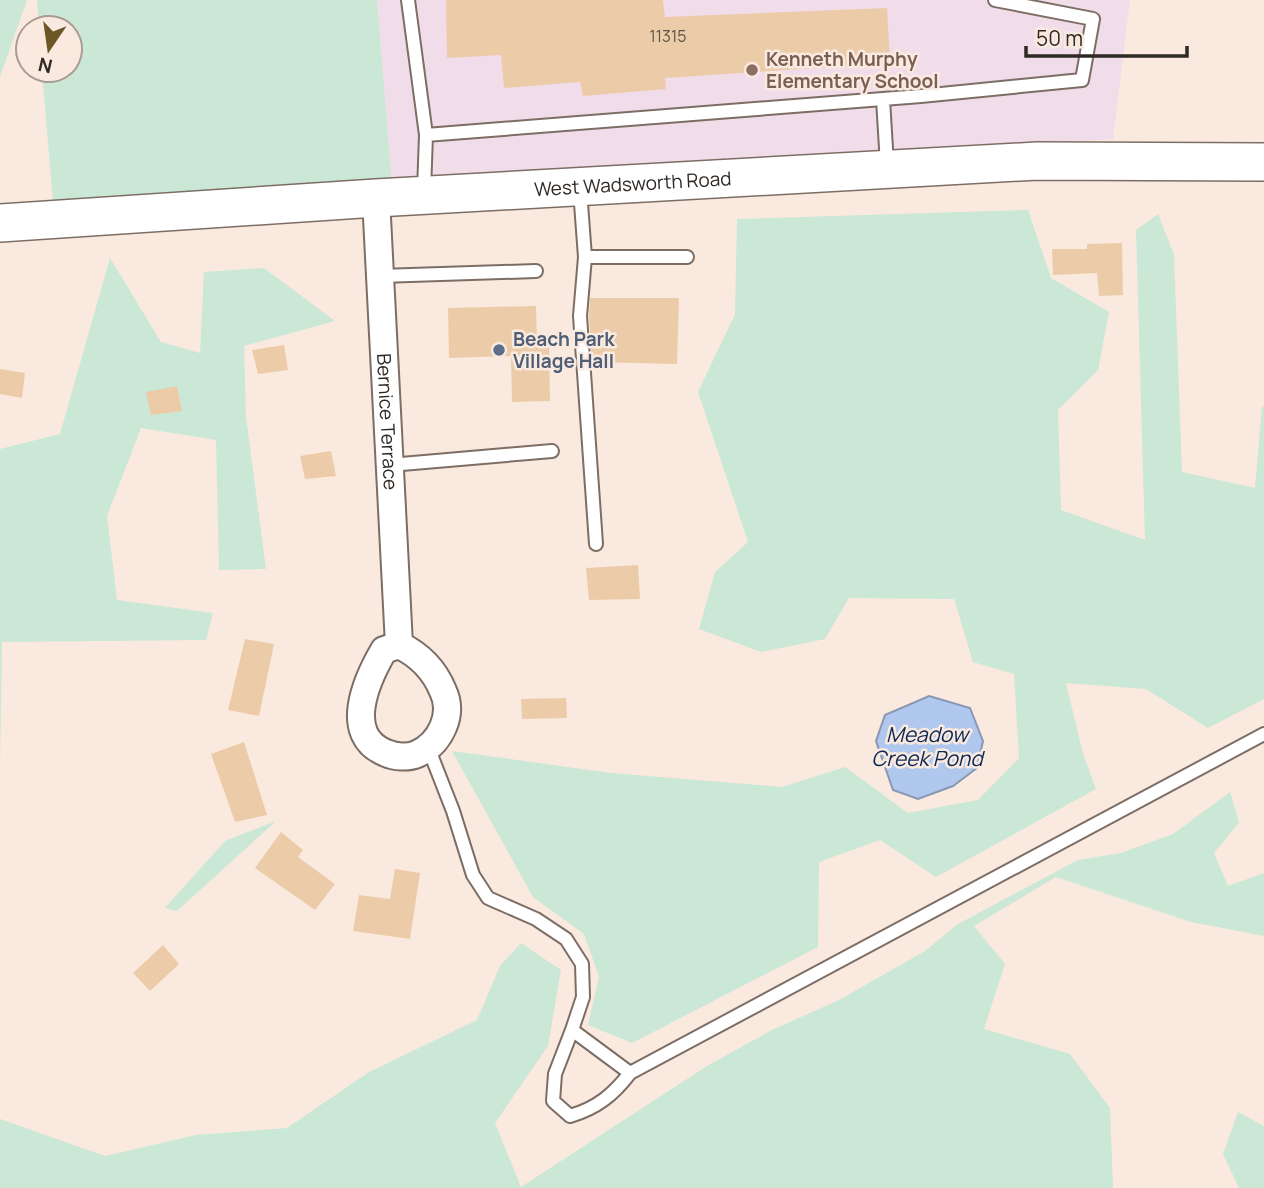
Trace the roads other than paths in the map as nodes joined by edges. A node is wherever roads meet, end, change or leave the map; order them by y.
1 (408, 0) edge
2 (995, 0) edge
3 (883, 99) junction
4 (426, 135) junction
5 (1264, 162) edge
6 (887, 169) junction
7 (580, 186) junction
8 (424, 195) junction
9 (376, 198) junction
10 (0, 223) edge
11 (585, 257) junction
12 (687, 257) dead end
13 (536, 271) dead end
14 (380, 276) junction
15 (552, 452) dead end
16 (390, 466) junction
17 (596, 544) dead end
18 (400, 645) junction
19 (1264, 734) edge
20 (428, 747) junction
21 (572, 1030) junction
22 (630, 1073) junction

1 - 4 lane
2 - 3 lane
3 - 4 lane
3 - 6 lane
4 - 8 lane
5 - 6 main road, West Wadsworth Road
6 - 7 main road, West Wadsworth Road
7 - 8 main road, West Wadsworth Road
7 - 11 lane
8 - 9 main road, West Wadsworth Road
9 - 10 main road, West Wadsworth Road
9 - 14 street, Bernice Terrace
11 - 12 lane
11 - 17 lane
13 - 14 lane
14 - 16 street, Bernice Terrace
15 - 16 lane
16 - 18 street, Bernice Terrace
18 - 20 street
18 - 20 street
19 - 22 lane
20 - 21 lane
21 - 22 lane
21 - 22 lane

